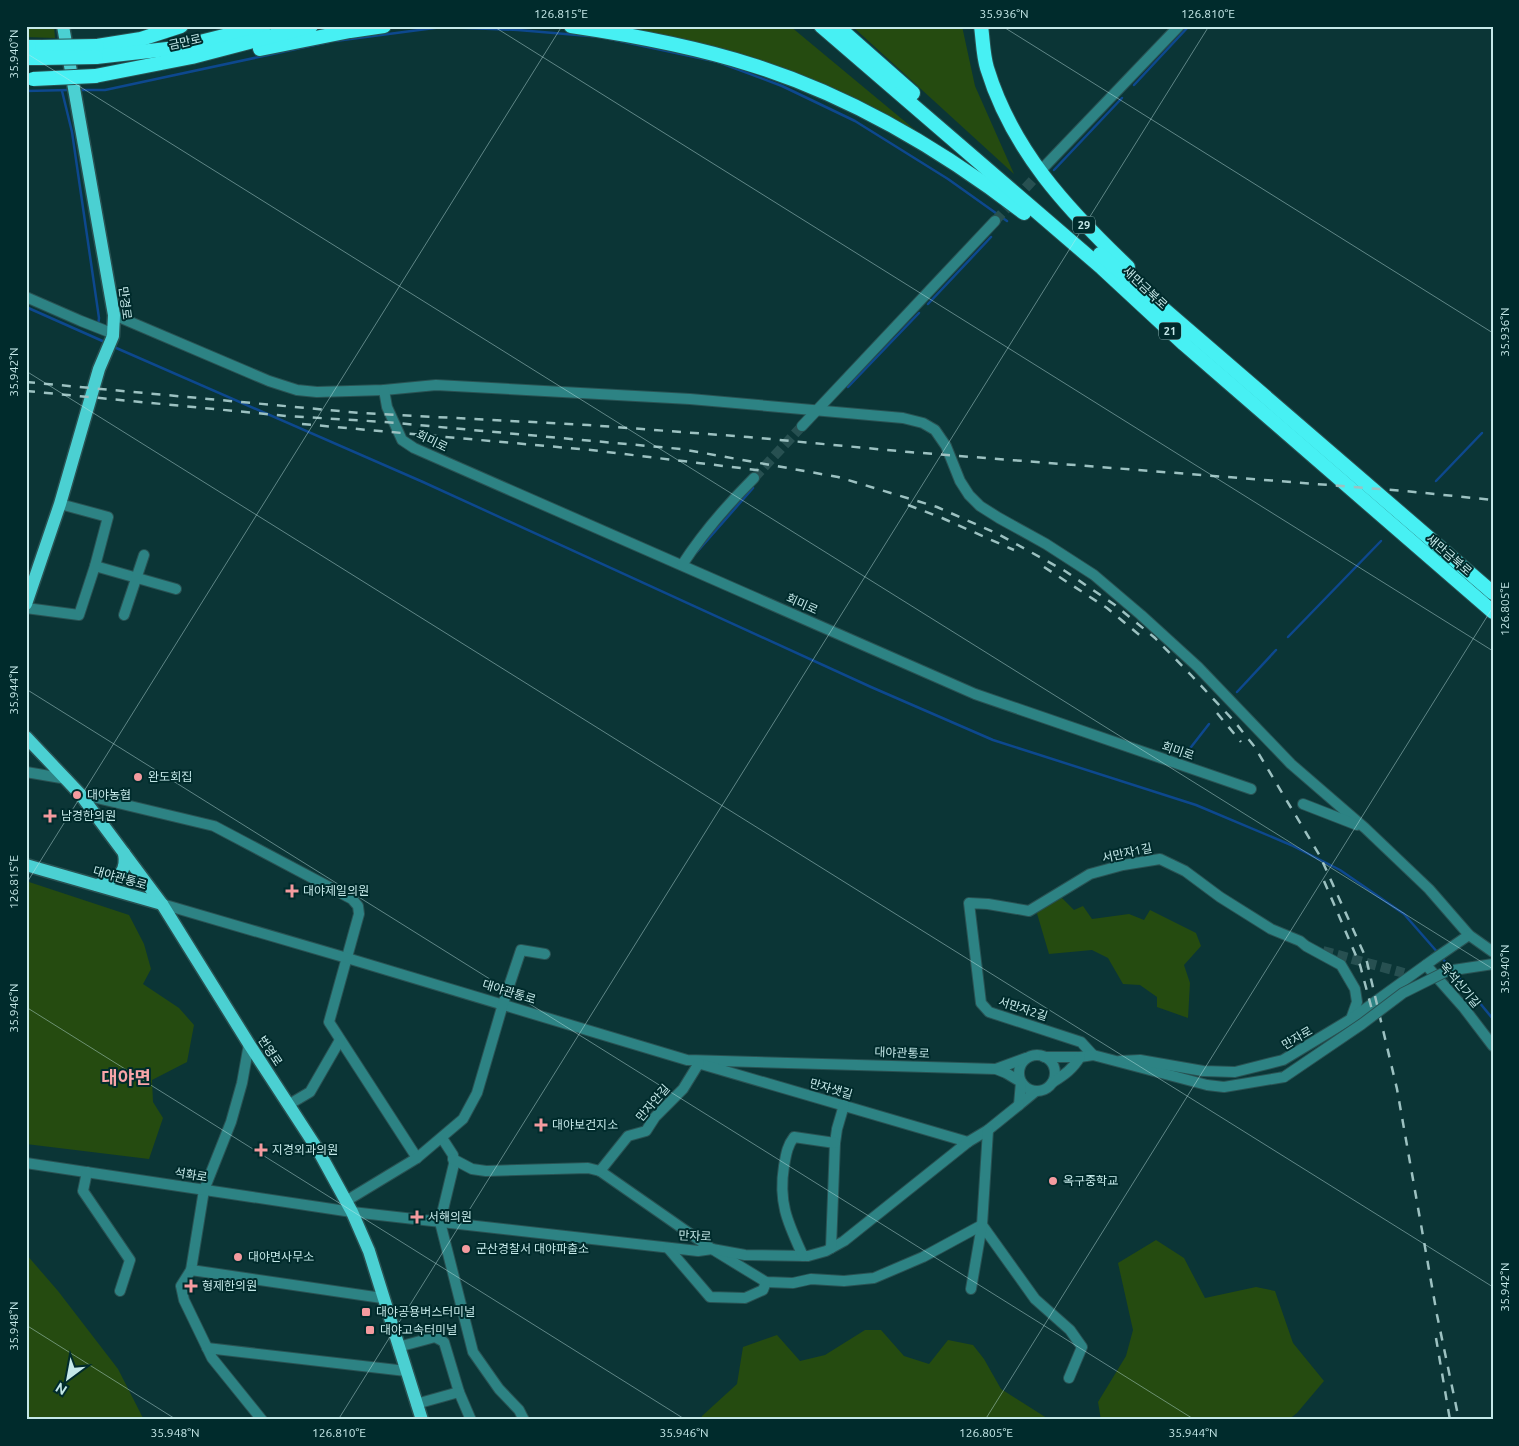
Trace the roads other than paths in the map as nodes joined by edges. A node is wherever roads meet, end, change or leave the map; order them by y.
1 (63, 26) edge
2 (168, 26) edge
3 (181, 26) edge
4 (264, 26) edge
5 (311, 26) edge
6 (384, 26) edge
7 (571, 26) edge
8 (819, 26) edge
9 (838, 26) edge
10 (981, 26) edge
11 (1179, 26) edge
12 (133, 41) junction
13 (26, 47) edge
14 (97, 52) junction
15 (42, 53) junction
16 (192, 57) junction
17 (26, 58) edge
18 (30, 79) edge
19 (1045, 166) tunnel mouth
20 (994, 221) tunnel mouth
21 (26, 297) edge
22 (114, 315) junction
23 (114, 335) junction
24 (1245, 388) junction
25 (384, 390) junction
26 (817, 410) junction
27 (802, 426) tunnel mouth
28 (754, 478) tunnel mouth
29 (60, 504) junction
30 (144, 555) dead end
31 (682, 565) junction
32 (95, 566) junction
33 (137, 578) junction
34 (176, 589) dead end
35 (1493, 593) edge
36 (26, 604) edge
37 (26, 608) edge
38 (1493, 612) edge
39 (124, 615) dead end
40 (29, 742) edge
41 (26, 772) edge
42 (67, 779) junction
43 (1251, 789) dead end
44 (80, 794) junction
45 (1303, 804) dead end
46 (1364, 828) junction
47 (124, 853) junction
48 (26, 865) edge
49 (97, 885) junction
50 (969, 903) joint
51 (162, 904) junction
52 (1469, 936) junction
53 (1493, 942) edge
54 (1306, 946) junction
55 (1323, 952) tunnel mouth
56 (1493, 952) edge
57 (546, 954) dead end
58 (347, 958) junction
59 (1430, 962) junction
60 (1493, 964) edge
61 (503, 1004) junction
62 (1351, 1019) junction
63 (340, 1040) junction
64 (249, 1044) junction
65 (1493, 1046) edge
66 (1093, 1055) junction
67 (1044, 1056) junction
68 (1080, 1057) junction
69 (1027, 1058) junction
70 (687, 1060) junction
71 (1120, 1061) junction
72 (699, 1063) junction
73 (996, 1069) junction
74 (1021, 1082) junction
75 (1053, 1082) junction
76 (1036, 1091) junction
77 (288, 1105) junction
78 (844, 1105) junction
79 (1020, 1105) junction
80 (988, 1130) junction
81 (442, 1138) junction
82 (968, 1142) junction
83 (835, 1143) junction
84 (417, 1158) junction
85 (453, 1159) junction
86 (26, 1163) edge
87 (600, 1171) junction
88 (86, 1172) junction
89 (204, 1190) junction
90 (349, 1207) junction
91 (440, 1222) junction
92 (982, 1225) junction
93 (668, 1248) junction
94 (831, 1248) junction
95 (712, 1249) junction
96 (803, 1256) junction
97 (191, 1270) junction
98 (766, 1282) junction
99 (971, 1289) dead end
100 (120, 1291) dead end
101 (382, 1298) junction
102 (398, 1347) junction
103 (207, 1348) junction
104 (406, 1371) junction
105 (1069, 1378) dead end
106 (459, 1392) junction
107 (416, 1404) junction
108 (262, 1420) edge
109 (422, 1420) edge
110 (471, 1420) edge
111 (524, 1420) edge

1 - 22 main road, 만경로
2 - 12 highway
3 - 12 highway
4 - 14 highway, 금만로
5 - 16 highway, 금만로
6 - 16 highway
7 - 24 highway
8 - 24 highway, 새만금북로 / 21
9 - 24 highway, 새만금북로 / 21
10 - 24 highway, 29
11 - 19 street
12 - 14 highway
13 - 15 highway
14 - 15 highway, bridge
15 - 17 highway
16 - 18 highway, 금만로, bridge
20 - 26 street
21 - 23 street
22 - 23 main road, 만경로
22 - 25 street
23 - 29 main road, 만경로
24 - 35 highway, 새만금북로 / 21
24 - 38 highway, 새만금북로 / 21
25 - 26 street
25 - 31 street, 회미로
26 - 27 street
26 - 46 street
28 - 31 street
29 - 32 street
29 - 36 main road, 만경로
30 - 33 street
31 - 43 street, 회미로
32 - 33 street
32 - 37 street
33 - 34 street
33 - 39 street
40 - 42 main road, 번영로
41 - 42 street
42 - 44 main road, 번영로
44 - 47 main road, 번영로
44 - 58 street
45 - 46 street
46 - 52 street
47 - 49 main road
47 - 51 main road, 번영로
48 - 49 main road, 대야관통로
49 - 51 main road, 대야관통로
50 - 54 street, 서만자1길
50 - 66 street, 서만자2길
51 - 58 street, 대야관통로
51 - 64 main road, 번영로
52 - 53 street
52 - 56 street
52 - 59 street, 만자로
54 - 55 street, 서만자1길
54 - 62 street, 서만자1길
57 - 61 street
58 - 61 street, 대야관통로
58 - 63 street
59 - 62 street, 만자로
59 - 65 street, 옥석신기길
60 - 71 street, 만자로, bridge
61 - 70 street, 대야관통로
61 - 81 street
62 - 71 street, 만자로
63 - 77 street
63 - 84 street
64 - 77 main road, 번영로
64 - 89 street
66 - 68 street, 만자로
66 - 71 street, 만자로
67 - 68 street, 만자로
67 - 69 street
67 - 75 street
68 - 75 street
69 - 73 street
69 - 74 street
70 - 72 street, 만자샛길
70 - 73 street, 대야관통로
72 - 78 street, 만자샛길
72 - 87 street, 만자안길
73 - 74 street
74 - 76 street
74 - 79 street
75 - 76 street
76 - 79 street, 만자로
77 - 90 main road, 번영로
78 - 82 street, 만자샛길
78 - 83 street
79 - 80 street, 만자로
80 - 82 street, 만자로
80 - 92 street
81 - 84 street
81 - 85 street
82 - 94 street, 만자로
83 - 94 street
83 - 96 street
84 - 90 street
85 - 87 street
85 - 91 street
86 - 88 street, 석화로
87 - 95 street
88 - 89 street, 석화로
88 - 100 street
89 - 90 street, 석화로
89 - 97 street
90 - 91 street, 만자로
90 - 101 main road, 번영로
91 - 93 street, 만자로
91 - 111 street
92 - 98 street
92 - 99 street
92 - 105 street
93 - 95 street, 만자로
93 - 98 street
94 - 96 street, 만자로
95 - 96 street, 만자로
95 - 98 street
97 - 101 street
97 - 103 street
101 - 102 main road, 번영로
102 - 104 main road, 번영로
102 - 106 street
103 - 104 street
103 - 108 street
104 - 107 main road, 번영로
106 - 107 street
106 - 110 street
107 - 109 main road, 번영로

